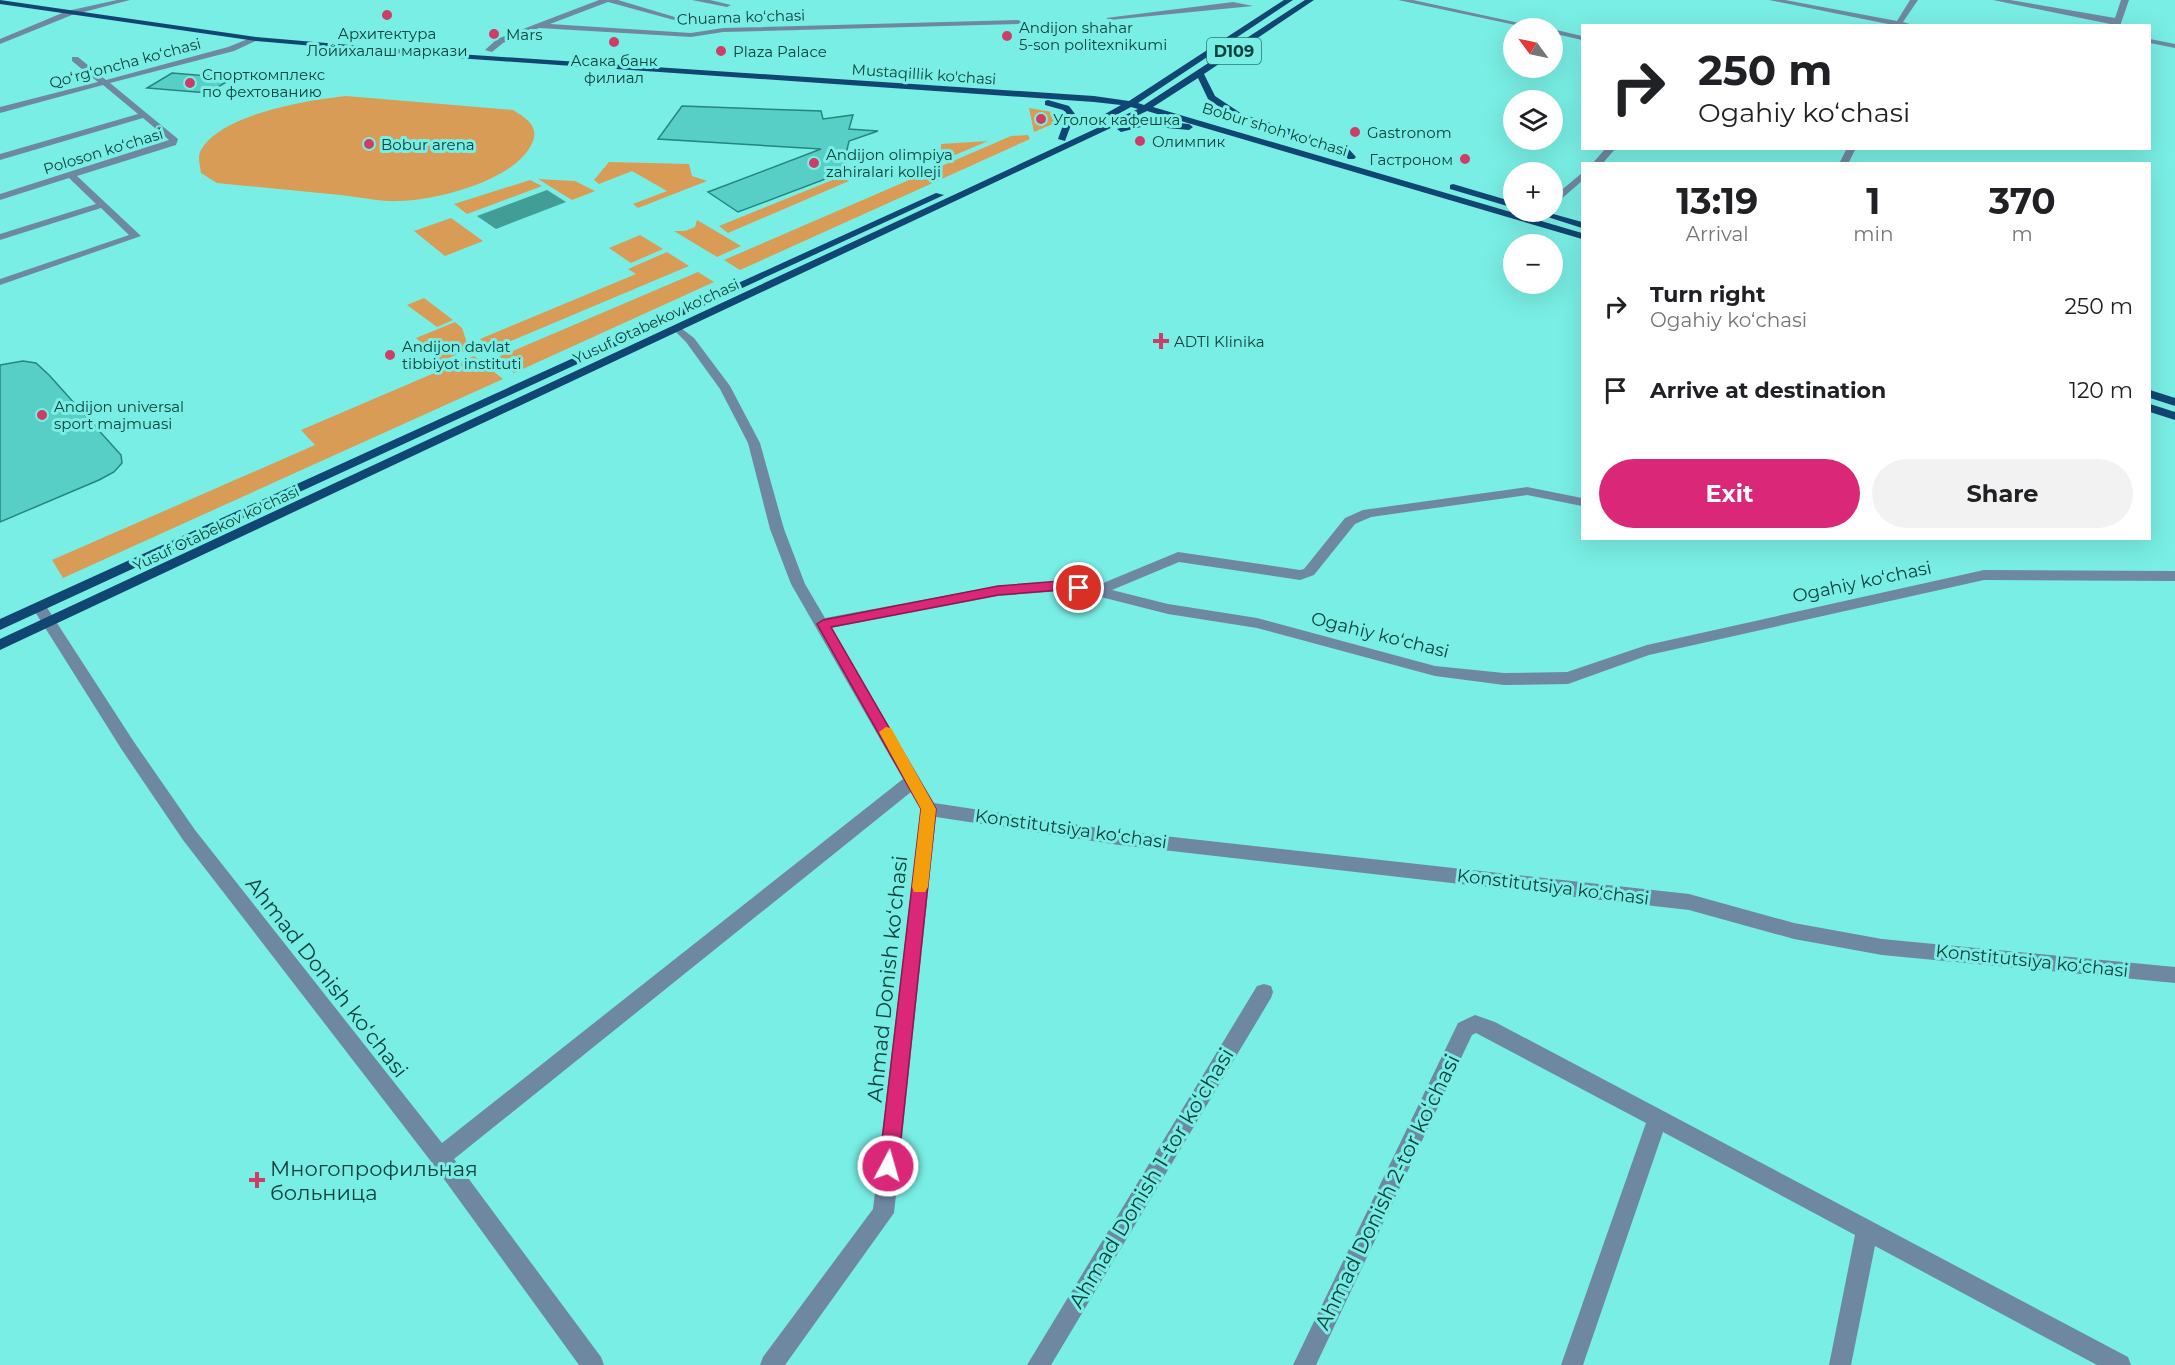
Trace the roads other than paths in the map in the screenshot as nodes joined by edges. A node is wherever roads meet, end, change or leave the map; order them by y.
1 (34, 0) edge
2 (86, 0) edge
3 (126, 0) edge
4 (608, 0) edge
5 (696, 0) edge
6 (1289, 0) edge
7 (1310, 0) edge
8 (1402, 0) edge
9 (1773, 0) edge
10 (1914, 0) edge
11 (1997, 0) edge
12 (2125, 0) edge
13 (0, 2) edge
14 (112, 3) junction
15 (1814, 4) edge
16 (727, 6) dead end
17 (1249, 6) dead end
18 (91, 9) junction
19 (70, 13) junction
20 (674, 18) dead end
21 (1110, 18) dead end
22 (1503, 21) edge
23 (1018, 22) dead end
24 (1899, 23) junction
25 (2117, 23) edge
26 (1904, 24) edge
27 (537, 26) junction
28 (269, 32) junction
29 (1563, 34) edge
30 (351, 38) junction
31 (1581, 38) edge
32 (256, 39) junction
33 (2151, 41) edge
34 (0, 42) edge
35 (339, 45) junction
36 (2175, 46) edge
37 (489, 50) junction
38 (75, 59) dead end
39 (1200, 73) junction
40 (102, 82) junction
41 (948, 89) junction
42 (1149, 102) junction
43 (1130, 104) junction
44 (0, 110) edge
45 (142, 116) junction
46 (1230, 131) junction
47 (1062, 139) junction
48 (1610, 150) edge
49 (0, 157) edge
50 (1351, 157) junction
51 (1598, 162) edge
52 (71, 175) junction
53 (1581, 177) edge
54 (1563, 194) edge
55 (0, 196) edge
56 (1503, 202) edge
57 (102, 205) junction
58 (1563, 219) edge
59 (1581, 225) edge
60 (883, 232) junction
61 (1581, 236) edge
62 (0, 237) edge
63 (0, 282) edge
64 (677, 328) junction
65 (2151, 394) edge
66 (2175, 402) edge
67 (2151, 408) edge
68 (2175, 416) edge
69 (1581, 502) edge
70 (2175, 576) edge
71 (1097, 591) junction
72 (45, 614) junction
73 (823, 624) junction
74 (0, 625) edge
75 (0, 645) edge
76 (914, 780) junction
77 (929, 809) junction
78 (2175, 975) edge
79 (1264, 992) dead end
80 (1657, 1119) junction
81 (440, 1157) junction
82 (1867, 1230) junction
83 (593, 1365) edge
84 (771, 1365) edge
85 (1038, 1365) edge
86 (1304, 1365) edge
87 (1572, 1365) edge
88 (1840, 1365) edge
89 (2120, 1365) edge

1 - 18 main road, Mustaqillik ko'chasi
2 - 14 street
3 - 14 street
4 - 20 street
4 - 27 street
5 - 16 street
6 - 42 main road, Yusuf Otabekov ko'chasi / D109
7 - 39 main road, Yusuf Otabekov ko'chasi / D109
8 - 22 street
9 - 15 street
10 - 24 street
11 - 25 street
12 - 25 street
13 - 19 main road, Mustaqillik ko'chasi
14 - 18 street
15 - 24 street
17 - 21 street
18 - 19 street
18 - 28 main road, Mustaqillik ko'chasi
19 - 32 main road, Mustaqillik ko'chasi
19 - 34 street
23 - 27 street, Chuama koʻchasi
24 - 26 street
27 - 37 street
28 - 30 main road, Mustaqillik ko'chasi
28 - 32 main road
29 - 31 street
30 - 35 main road
30 - 37 main road, Mustaqillik ko'chasi
32 - 35 main road, Mustaqillik ko'chasi
32 - 40 street, Qoʻrgʻoncha koʻchasi
33 - 36 street
35 - 41 main road, Mustaqillik ko'chasi
37 - 42 main road, Mustaqillik ko'chasi
38 - 40 street, Poloson koʻchasi
39 - 42 main road, Yusuf Otabekov ko'chasi / D109
39 - 50 main road
40 - 44 street, Qoʻrgʻoncha koʻchasi
40 - 45 street, Poloson koʻchasi
41 - 43 main road, Mustaqillik ko'chasi
41 - 47 main road
42 - 43 main road, Yusuf Otabekov ko'chasi
42 - 46 main road, Bobur shoh ko'chasi
42 - 50 main road, Bobur shoh ko'chasi
42 - 60 main road, Yusuf Otabekov ko'chasi
43 - 47 main road, Yusuf Otabekov ko'chasi
45 - 49 street, Poloson koʻchasi
45 - 52 street, Poloson koʻchasi
46 - 60 main road
46 - 61 main road, Bobur shoh ko'chasi
47 - 72 main road, Yusuf Otabekov ko'chasi
48 - 51 street
50 - 56 main road, Bobur shoh ko'chasi
52 - 55 street, Poloson koʻchasi
52 - 57 street
53 - 54 street
57 - 62 street
57 - 63 street
58 - 59 main road
60 - 64 main road, Yusuf Otabekov ko'chasi
64 - 72 main road, Yusuf Otabekov ko'chasi
64 - 73 street
65 - 66 main road
67 - 68 main road
69 - 71 street
70 - 71 street, Ogahiy koʻchasi
71 - 73 street, Ogahiy koʻchasi
72 - 74 main road, Yusuf Otabekov ko'chasi
72 - 75 main road, Yusuf Otabekov ko'chasi
72 - 81 street, Ahmad Donish koʻchasi
73 - 76 street
76 - 77 street
76 - 81 street
77 - 78 street, Konstitutsiya koʻchasi
77 - 84 street, Ahmad Donish koʻchasi
79 - 85 street, Ahmad Donish 1-tor koʻchasi
80 - 82 street
80 - 86 street, Ahmad Donish 2-tor koʻchasi
80 - 87 street
81 - 83 street, Ahmad Donish koʻchasi
82 - 88 street
82 - 89 street

